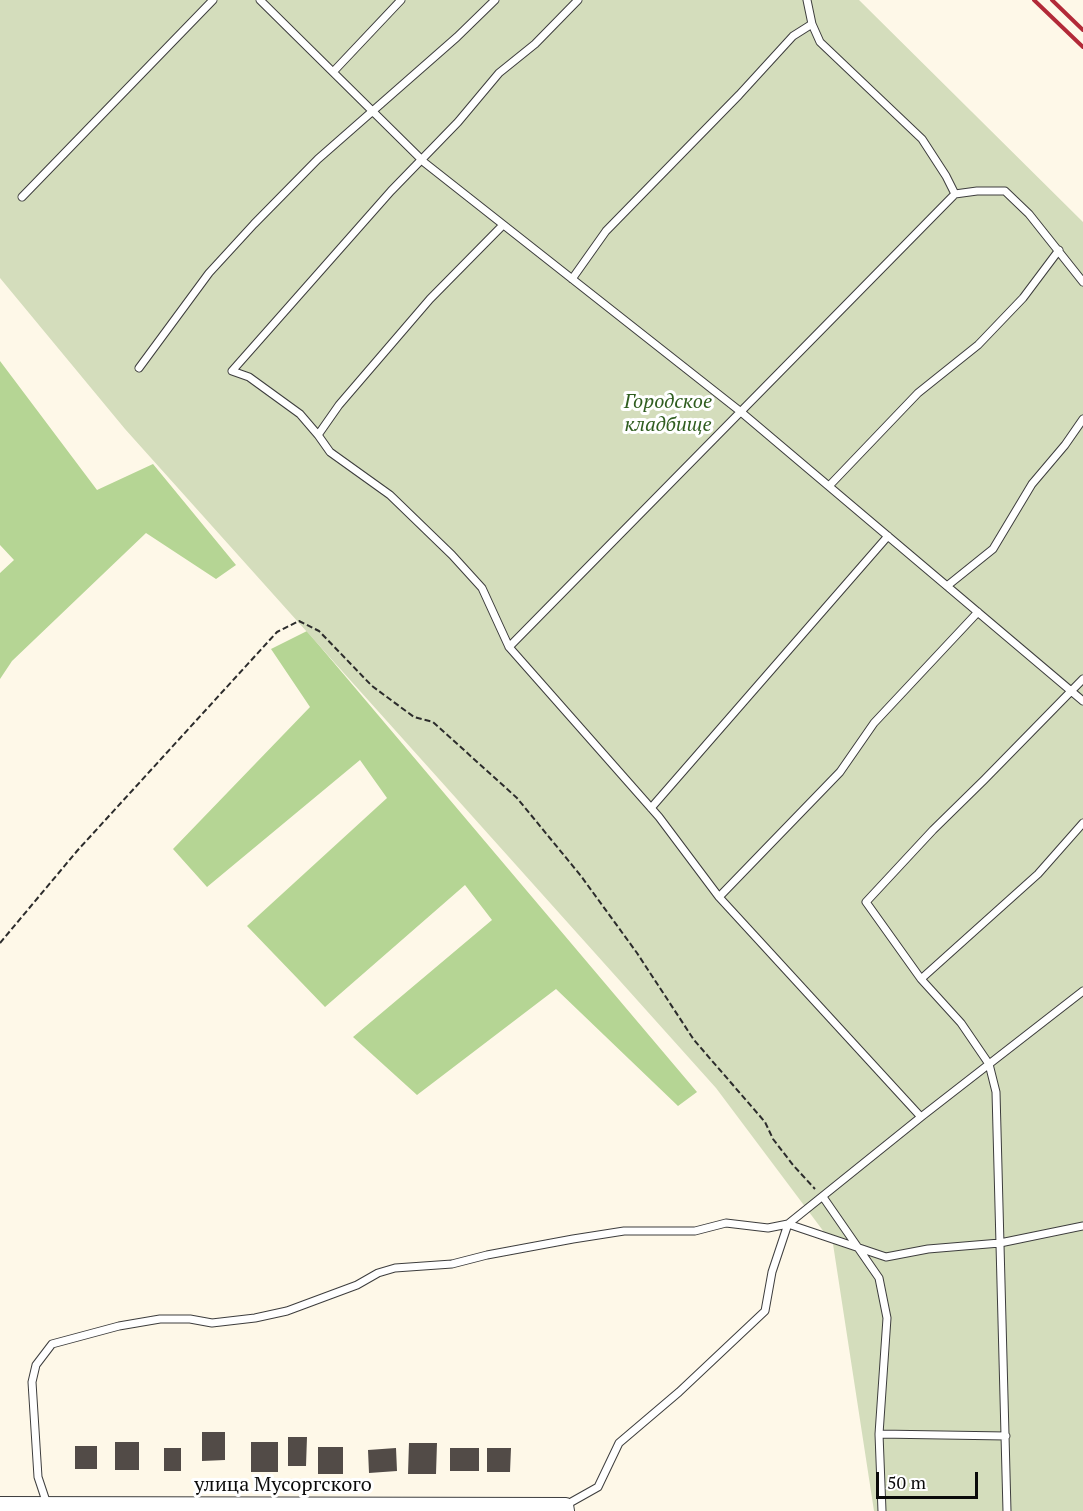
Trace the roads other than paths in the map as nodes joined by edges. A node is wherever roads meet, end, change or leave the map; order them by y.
1 (213, 0) edge
2 (260, 0) edge
3 (401, 0) edge
4 (495, 0) edge
5 (578, 0) edge
6 (807, 0) edge
7 (812, 24) junction
8 (333, 72) junction
9 (373, 111) junction
10 (421, 160) junction
11 (955, 194) junction
12 (22, 197) dead end
13 (503, 225) junction
14 (1059, 250) junction
15 (572, 279) junction
16 (1083, 282) edge
17 (139, 368) dead end
18 (741, 412) junction
19 (1083, 419) edge
20 (318, 435) junction
21 (829, 486) junction
22 (888, 536) junction
23 (947, 586) junction
24 (978, 612) junction
25 (509, 647) junction
26 (1083, 679) edge
27 (1072, 691) junction
28 (1083, 700) edge
29 (651, 808) junction
30 (1083, 823) edge
31 (719, 897) junction
32 (921, 979) junction
33 (1083, 991) edge
34 (989, 1064) junction
35 (921, 1117) junction
36 (823, 1197) junction
37 (788, 1224) junction
38 (1083, 1226) edge
39 (1000, 1243) junction
40 (859, 1248) junction
41 (879, 1434) junction
42 (1006, 1436) junction
43 (0, 1504) edge
44 (47, 1508) edge
45 (567, 1508) edge
46 (882, 1511) edge
47 (1006, 1511) edge

1 - 12 lane
2 - 8 lane
3 - 8 lane
4 - 9 lane
5 - 10 lane
6 - 7 lane
7 - 11 lane
7 - 15 lane
8 - 9 lane
9 - 10 lane
9 - 17 lane
10 - 13 lane
10 - 20 lane
11 - 14 lane
11 - 18 lane
13 - 15 lane
13 - 20 lane
14 - 16 lane
14 - 21 lane
15 - 18 lane
18 - 21 lane
18 - 25 lane
19 - 23 lane
20 - 25 lane
21 - 22 lane
22 - 23 lane
22 - 29 lane
23 - 24 lane
24 - 27 lane
24 - 31 lane
25 - 29 lane
26 - 27 lane
27 - 28 lane
27 - 32 lane
29 - 31 lane
30 - 32 lane
31 - 35 lane
32 - 34 lane
33 - 34 lane
34 - 35 lane
34 - 39 lane
35 - 36 lane
36 - 37 lane
36 - 40 lane
37 - 40 lane
37 - 44 lane
37 - 45 lane
38 - 39 lane
39 - 40 lane
39 - 42 lane
40 - 41 lane
41 - 42 lane
41 - 46 lane
42 - 47 lane
43 - 44 street, улица Мусоргского
44 - 45 street, улица Мусоргского

